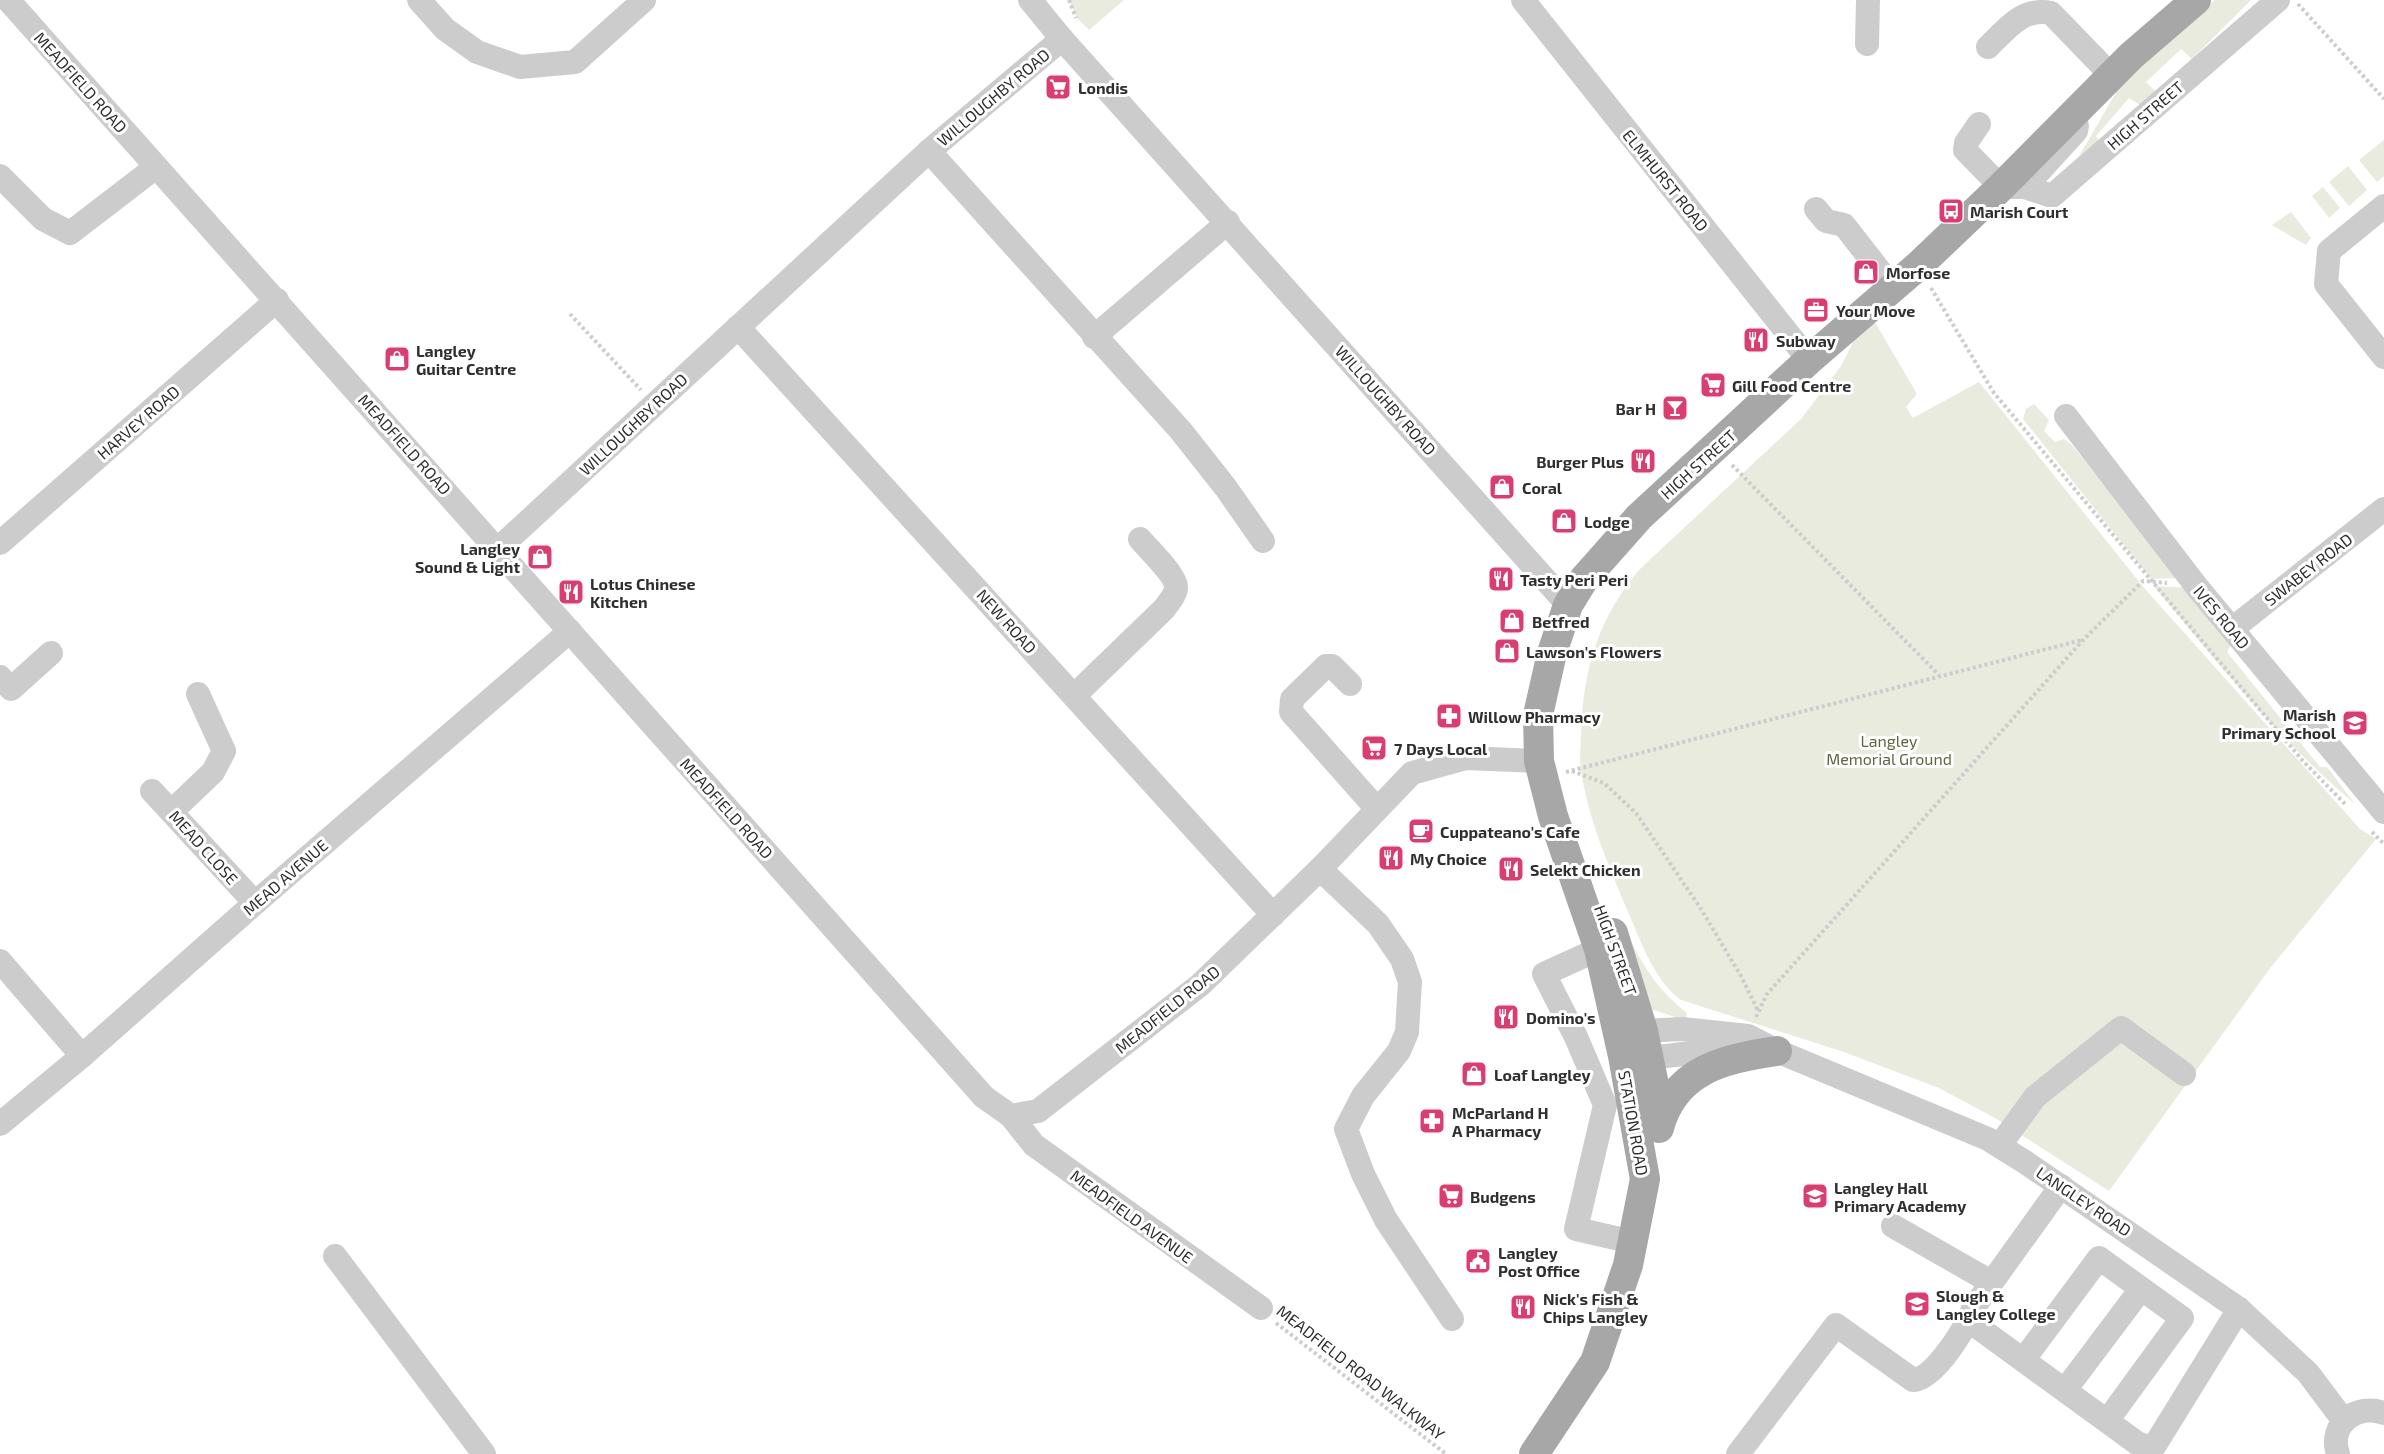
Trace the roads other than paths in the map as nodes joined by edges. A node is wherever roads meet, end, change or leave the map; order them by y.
1 (8, 0) edge
2 (419, 0) edge
3 (644, 0) edge
4 (1029, 0) edge
5 (1523, 0) edge
6 (1868, 0) edge
7 (2196, 0) edge
8 (2278, 0) edge
9 (1062, 39) junction
10 (1867, 44) dead end
11 (1988, 47) dead end
12 (2111, 75) junction
13 (1979, 124) dead end
14 (930, 151) junction
15 (156, 167) junction
16 (0, 176) edge
17 (2013, 187) junction
18 (2384, 206) edge
19 (1816, 208) dead end
20 (1228, 222) junction
21 (1893, 288) junction
22 (277, 300) junction
23 (738, 327) junction
24 (1094, 336) junction
25 (2384, 357) edge
26 (1809, 360) junction
27 (2068, 426) dead end
28 (2384, 509) edge
29 (1140, 539) dead end
30 (1263, 541) dead end
31 (0, 543) edge
32 (498, 549) junction
33 (1568, 605) junction
34 (2232, 629) junction
35 (570, 631) junction
36 (51, 652) dead end
37 (1350, 684) dead end
38 (4, 688) edge
39 (198, 694) dead end
40 (1075, 695) junction
41 (1551, 770) junction
42 (152, 790) dead end
43 (1377, 808) junction
44 (172, 811) junction
45 (1553, 816) junction
46 (2374, 818) edge
47 (1320, 869) junction
48 (255, 903) junction
49 (1273, 915) junction
50 (1599, 949) junction
51 (0, 961) edge
52 (1638, 1048) junction
53 (1777, 1051) junction
54 (82, 1056) junction
55 (2184, 1074) dead end
56 (1011, 1116) junction
57 (1661, 1119) junction
58 (0, 1124) edge
59 (2000, 1145) junction
60 (1645, 1179) junction
61 (2061, 1186) junction
62 (1893, 1226) dead end
63 (1633, 1242) junction
64 (335, 1256) dead end
65 (1991, 1282) junction
66 (2141, 1289) junction
67 (1261, 1308) road end
68 (2239, 1309) junction
69 (1452, 1319) dead end
70 (1968, 1320) junction
71 (2024, 1359) junction
72 (2065, 1390) junction
73 (2384, 1413) edge
74 (2344, 1420) junction
75 (2107, 1421) junction
76 (2151, 1450) edge
77 (484, 1454) edge
78 (1534, 1454) edge
79 (1737, 1454) edge
80 (2338, 1454) edge

1 - 15 street, MEADFIELD ROAD
2 - 3 street
4 - 9 street
5 - 26 street, ELMHURST ROAD
6 - 10 street
7 - 12 main road, HIGH STREET
8 - 17 street, HIGH STREET
9 - 14 street, WILLOUGHBY ROAD
9 - 20 street, WILLOUGHBY ROAD
11 - 12 street
12 - 17 main road, HIGH STREET
13 - 17 street
14 - 23 street, WILLOUGHBY ROAD
14 - 24 street
15 - 16 street
15 - 22 street, MEADFIELD ROAD
17 - 21 main road, HIGH STREET
18 - 25 street
19 - 21 street
20 - 24 street
20 - 33 street, WILLOUGHBY ROAD
21 - 26 main road, HIGH STREET
22 - 31 street, HARVEY ROAD
22 - 32 street, MEADFIELD ROAD
23 - 32 street, WILLOUGHBY ROAD
23 - 40 street, NEW ROAD
24 - 30 street
26 - 33 main road, HIGH STREET
27 - 34 street, IVES ROAD
28 - 34 street, SWABEY ROAD
29 - 40 street
32 - 35 street, MEADFIELD ROAD
33 - 41 main road, HIGH STREET
34 - 46 street, IVES ROAD
35 - 48 street, MEAD AVENUE
35 - 56 street, MEADFIELD ROAD
36 - 38 street
37 - 43 street
39 - 44 street
40 - 49 street, NEW ROAD
41 - 43 street, MEADFIELD ROAD
41 - 45 main road, HIGH STREET
42 - 44 street, MEAD CLOSE
43 - 47 street, MEADFIELD ROAD
44 - 48 street, MEAD CLOSE
45 - 50 main road, HIGH STREET
45 - 52 main road, HIGH STREET
47 - 49 street, MEADFIELD ROAD
47 - 69 street
48 - 54 street, MEAD AVENUE
49 - 56 street, MEADFIELD ROAD
50 - 52 main road, HIGH STREET
50 - 63 street
51 - 54 street
52 - 53 street, LANGLEY ROAD
52 - 53 street, LANGLEY ROAD
52 - 57 main road, STATION ROAD
52 - 60 main road, STATION ROAD
53 - 57 main road
53 - 59 street, LANGLEY ROAD
54 - 58 street, MEAD AVENUE
55 - 59 street
56 - 67 street, MEADFIELD AVENUE
57 - 60 main road
59 - 61 street, LANGLEY ROAD
60 - 63 main road, STATION ROAD
61 - 65 street
61 - 68 street, LANGLEY ROAD
62 - 65 street
63 - 78 main road, STATION ROAD
64 - 77 street
65 - 70 street
66 - 71 street
66 - 72 street
66 - 75 street
68 - 74 street, LANGLEY ROAD
68 - 76 street
70 - 71 street
70 - 79 street
71 - 72 street
72 - 75 street
73 - 74 street
74 - 80 street
75 - 76 street

